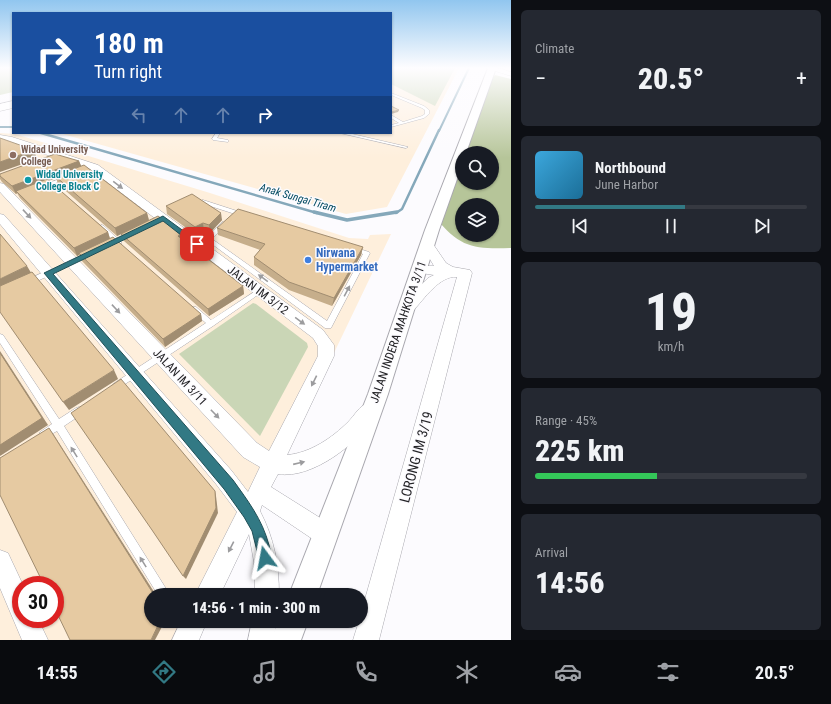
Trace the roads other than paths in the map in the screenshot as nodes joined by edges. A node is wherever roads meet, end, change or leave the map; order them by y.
1 (400, 98) edge
2 (481, 98) edge
3 (392, 117) edge
4 (402, 122) junction
5 (392, 126) edge
6 (217, 134) edge
7 (347, 134) edge
8 (364, 134) edge
9 (357, 136) junction
10 (0, 138) edge
11 (226, 142) dead end
12 (406, 147) dead end
13 (59, 156) junction
14 (44, 161) edge
15 (73, 175) edge
16 (52, 183) junction
17 (0, 186) edge
18 (38, 188) edge
19 (58, 188) edge
20 (202, 202) edge
21 (235, 212) junction
22 (242, 214) edge
23 (0, 217) edge
24 (99, 225) edge
25 (123, 237) edge
26 (209, 238) junction
27 (117, 240) junction
28 (110, 244) edge
29 (197, 244) junction
30 (427, 244) junction
31 (123, 246) edge
32 (345, 246) edge
33 (75, 260) junction
34 (420, 269) junction
35 (48, 273) junction
36 (458, 273) junction
37 (21, 286) edge
38 (260, 292) junction
39 (187, 303) edge
40 (408, 307) junction
41 (211, 324) junction
42 (0, 337) edge
43 (161, 357) junction
44 (135, 374) junction
45 (109, 391) edge
46 (378, 394) junction
47 (84, 408) edge
48 (58, 425) junction
49 (32, 442) edge
50 (273, 463) junction
51 (259, 491) junction
52 (249, 512) junction
53 (325, 534) junction
54 (0, 561) edge
55 (12, 588) edge
56 (160, 588) edge
57 (211, 588) edge
58 (267, 588) edge
59 (306, 588) edge
60 (30, 628) edge
61 (263, 628) edge
62 (290, 628) edge
63 (35, 640) edge
64 (261, 640) edge
65 (286, 640) edge
66 (366, 640) edge

1 - 4 lane
2 - 30 street, JALAN INDERA MAHKOTA 3/11
3 - 4 lane
4 - 5 lane
6 - 11 lane
7 - 9 lane
8 - 9 lane
9 - 12 lane
10 - 13 street, JALAN IM 3/12
13 - 14 street
13 -> 29 street, JALAN IM 3/12
15 - 16 lane
16 - 18 lane
16 - 19 lane
17 -> 33 street, JALAN IM 3/11
20 - 21 lane
21 - 22 lane
21 - 26 lane
23 - 35 street
24 - 27 lane
25 - 27 lane
26 - 29 lane
26 - 32 lane
27 - 28 lane
27 - 31 lane
29 - 38 street, JALAN IM 3/12
30 - 34 street, JALAN INDERA MAHKOTA 3/11
30 - 36 street
33 - 35 street
33 -> 43 street, JALAN IM 3/11
34 - 36 street
34 - 40 street, JALAN INDERA MAHKOTA 3/11
35 - 37 lane
35 - 44 street
36 - 40 street
36 - 66 street, LORONG IM 3/19
38 - 41 lane
38 -> 50 street, JALAN IM 3/12
39 - 41 lane
40 - 46 street, JALAN INDERA MAHKOTA 3/11
41 - 43 lane
42 - 48 lane
43 - 44 lane
43 -> 50 street, JALAN IM 3/11
44 - 45 lane
44 - 52 street
50 -> 46 street, JALAN IM 3/11
46 - 53 street, JALAN INDERA MAHKOTA 3/11
47 - 48 lane
48 - 49 lane
56 -> 48 lane
50 - 51 street, JALAN IM 3/12
51 - 52 street, JALAN IM 3/12
51 - 53 street
52 -> 57 street, JALAN IM 3/12
52 - 58 street
53 - 59 street, JALAN INDERA MAHKOTA 3/11
54 - 55 street
60 - 63 street
61 - 64 street
62 - 65 street

